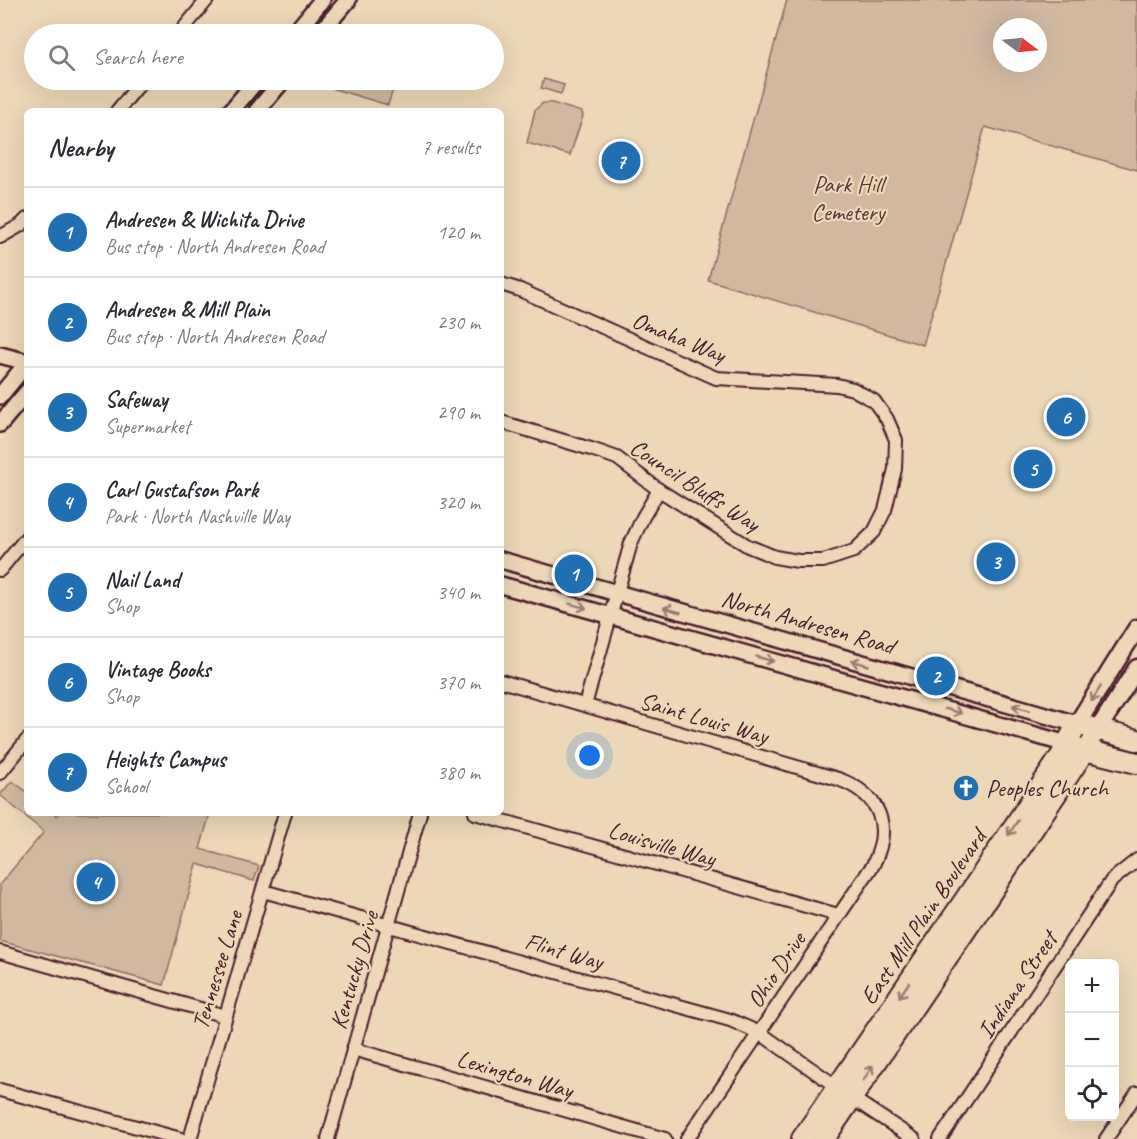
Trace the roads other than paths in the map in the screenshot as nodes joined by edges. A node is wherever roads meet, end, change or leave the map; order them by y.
1 (322, 0) edge
2 (348, 0) edge
3 (203, 2) edge
4 (186, 24) edge
5 (302, 24) edge
6 (328, 24) edge
7 (135, 90) edge
8 (249, 90) edge
9 (275, 90) edge
10 (120, 108) edge
11 (234, 108) edge
12 (260, 108) edge
13 (24, 221) edge
14 (0, 237) edge
15 (504, 285) edge
16 (0, 355) edge
17 (24, 362) edge
18 (24, 367) edge
19 (13, 381) edge
20 (0, 396) edge
21 (24, 396) edge
22 (504, 423) edge
23 (0, 424) edge
24 (896, 440) joint
25 (659, 490) junction
26 (24, 541) edge
27 (504, 561) edge
28 (0, 570) edge
29 (504, 586) edge
30 (617, 594) junction
31 (611, 615) junction
32 (1137, 628) edge
33 (1137, 668) edge
34 (504, 682) edge
35 (585, 705) junction
36 (1077, 724) junction
37 (1098, 730) junction
38 (1137, 740) edge
39 (24, 744) edge
40 (1076, 747) junction
41 (1137, 763) edge
42 (0, 773) edge
43 (284, 816) edge
44 (419, 816) edge
45 (486, 816) edge
46 (881, 818) joint
47 (1136, 860) edge
48 (263, 891) junction
49 (838, 915) junction
50 (389, 924) junction
51 (0, 952) edge
52 (225, 1016) junction
53 (760, 1033) junction
54 (353, 1049) junction
55 (0, 1090) edge
56 (844, 1093) junction
57 (1137, 1094) edge
58 (1125, 1111) junction
59 (1137, 1119) edge
60 (181, 1139) edge
61 (189, 1139) edge
62 (328, 1139) edge
63 (665, 1139) edge
64 (687, 1139) edge
65 (802, 1139) edge
66 (824, 1139) edge
67 (914, 1139) edge
68 (940, 1139) edge
69 (1106, 1139) edge

1 - 5 street
2 - 6 street
3 - 4 street
7 - 10 street
8 - 11 street
9 - 12 street
13 - 14 street
15 - 24 street, Omaha Way
16 - 17 street
18 - 19 street
19 - 20 street
21 - 23 street
22 - 25 street, Council Bluffs Way
24 - 25 street, Council Bluffs Way
25 - 30 street
26 - 28 street
27 - 30 street, North Andresen Road
29 -> 31 street, North Andresen Road
30 - 31 street
36 -> 30 street, North Andresen Road
31 - 35 street
31 -> 40 street, North Andresen Road
32 -> 36 main road, East Mill Plain Boulevard
33 - 37 main road, East Mill Plain Boulevard
34 - 35 street, Saint Louis Way
35 - 46 street, Saint Louis Way
36 - 37 main road, North Andresen Road
36 - 40 main road, East Mill Plain Boulevard
37 - 38 main road, North Andresen Road
37 - 40 main road, East Mill Plain Boulevard
39 - 42 street
40 - 41 main road, North Andresen Road
40 - 56 main road, East Mill Plain Boulevard
43 - 48 street, Tennessee Lane
44 - 50 street, Kentucky Drive
45 - 49 street, Louisville Way
46 - 49 street, Ohio Drive
47 - 68 street, Indiana Street
48 - 50 street, Flint Way
48 - 52 street, Tennessee Lane
49 - 53 street, Ohio Drive
50 - 53 street, Flint Way
50 - 54 street, Kentucky Drive
51 - 52 street
52 - 61 street, Tennessee Lane
53 - 56 street, Flint Way
53 - 64 street, Ohio Drive
54 - 62 street, Kentucky Drive
54 - 63 street, Lexington Way
55 - 60 street
56 - 65 main road, East Mill Plain Boulevard
56 - 66 main road, East Mill Plain Boulevard
56 - 67 street, Flint Way
57 - 58 street
58 - 59 street
58 - 69 street

